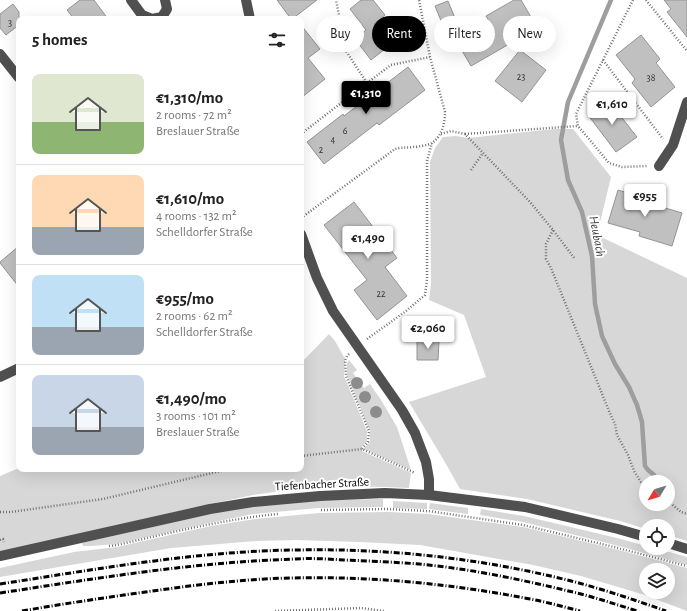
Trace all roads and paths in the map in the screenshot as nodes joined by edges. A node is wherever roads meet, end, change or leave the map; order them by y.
1 (131, 0) edge
2 (165, 0) edge
3 (246, 0) edge
4 (336, 0) edge
5 (419, 0) edge
6 (633, 0) edge
7 (646, 0) edge
8 (144, 16) edge
9 (163, 16) edge
10 (249, 16) edge
11 (687, 51) edge
12 (0, 54) edge
13 (430, 57) junction
14 (603, 60) junction
15 (16, 74) edge
16 (367, 83) junction
17 (687, 102) edge
18 (578, 126) junction
19 (304, 132) edge
20 (440, 134) junction
21 (465, 134) junction
22 (432, 143) junction
23 (674, 145) junction
24 (483, 153) junction
25 (659, 166) joint
26 (471, 170) dead end
27 (304, 216) edge
28 (553, 230) junction
29 (304, 242) edge
30 (575, 260) dead end
31 (357, 345) junction
32 (16, 369) edge
33 (0, 377) edge
34 (362, 449) junction
35 (304, 456) edge
36 (216, 472) edge
37 (428, 479) junction
38 (639, 479) edge
39 (429, 495) junction
40 (675, 506) edge
41 (318, 510) dead end
42 (0, 512) edge
43 (283, 514) dead end
44 (687, 514) edge
45 (639, 535) edge
46 (675, 545) edge
47 (109, 546) dead end
48 (687, 549) edge
49 (0, 556) edge
50 (687, 566) edge
51 (275, 611) edge
52 (384, 611) edge

1 - 8 street
2 - 9 street
3 - 10 street
4 - 16 path
5 - 13 path
6 - 14 path
7 - 11 path
12 - 15 street
13 - 16 path
13 - 20 path
14 - 18 path
14 - 23 path
16 - 19 path
17 - 23 street
18 - 21 path
18 - 25 path
20 - 21 path
20 - 22 path
21 - 24 path
22 - 27 path
22 - 31 path
23 - 25 street
24 - 26 path
24 - 28 path
28 - 30 path
28 - 38 path
29 - 31 street
31 - 34 path
31 - 37 street
32 - 33 street
34 - 35 path
34 - 37 path
36 - 42 path
37 - 39 street
39 - 45 street, Tiefenbacher Straße
39 - 49 street, Tiefenbacher Straße
40 - 44 path
41 - 50 path
43 - 47 path
46 - 48 street
51 - 52 path

